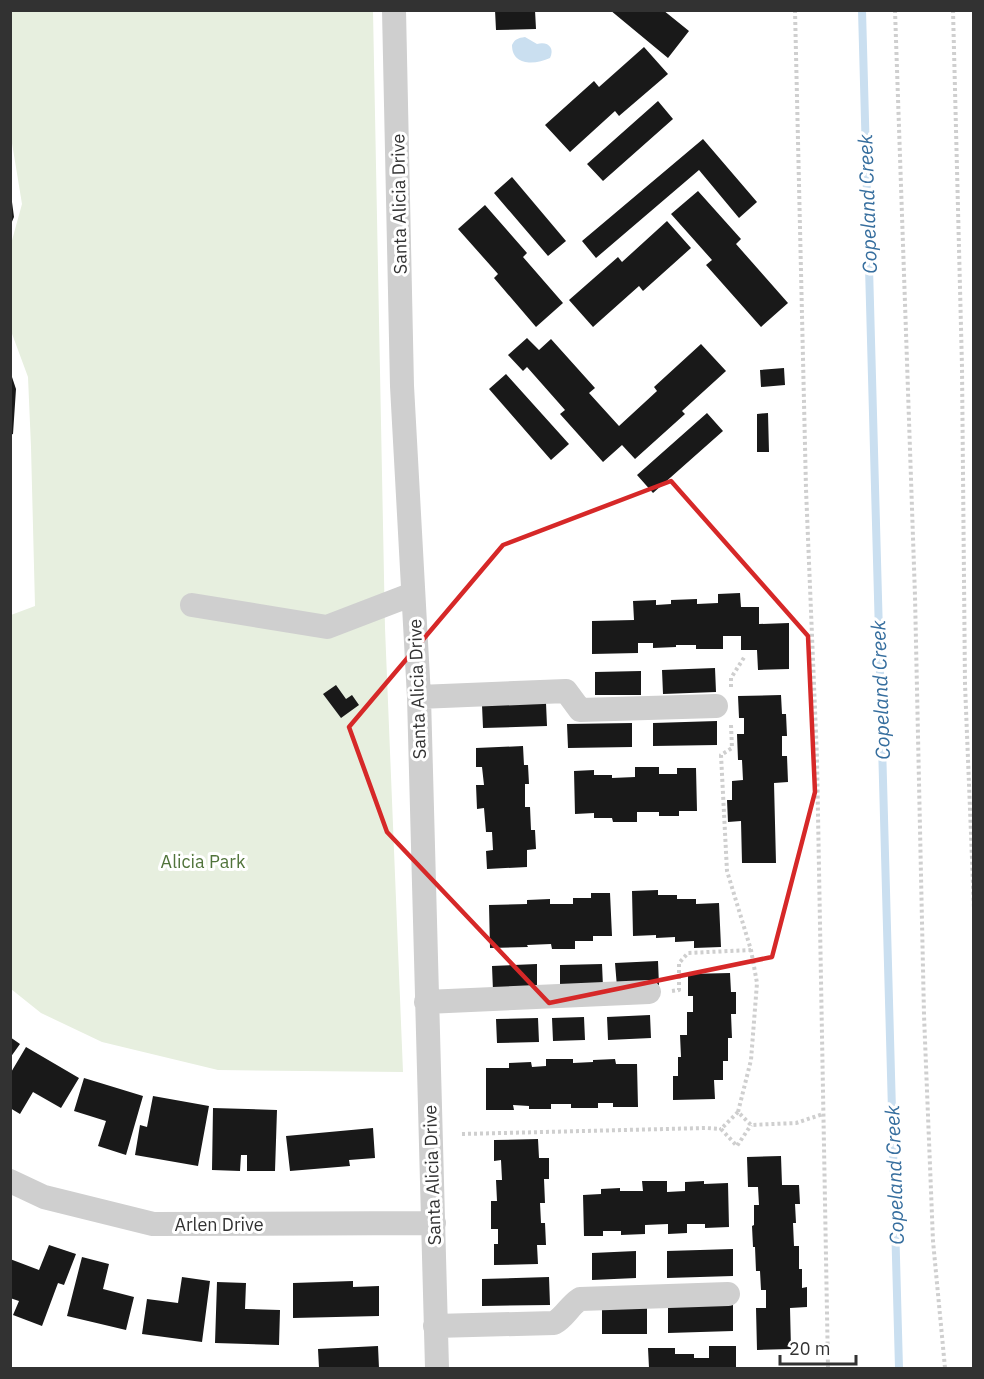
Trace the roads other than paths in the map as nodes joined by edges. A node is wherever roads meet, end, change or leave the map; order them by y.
1 (394, 10) edge
2 (413, 594) junction
3 (192, 605) dead end
4 (418, 697) junction
5 (726, 705) road end
6 (649, 992) road end
7 (426, 1002) junction
8 (10, 1182) edge
9 (434, 1223) junction
10 (728, 1294) dead end
11 (435, 1326) junction
12 (436, 1368) edge

1 - 2 street, Santa Alicia Drive
2 - 3 street
2 - 4 street, Santa Alicia Drive
4 - 5 street
4 - 7 street, Santa Alicia Drive
6 - 7 street
7 - 9 street, Santa Alicia Drive
8 - 9 street, Arlen Drive
9 - 11 street, Santa Alicia Drive
10 - 11 street
11 - 12 street, Santa Alicia Drive

